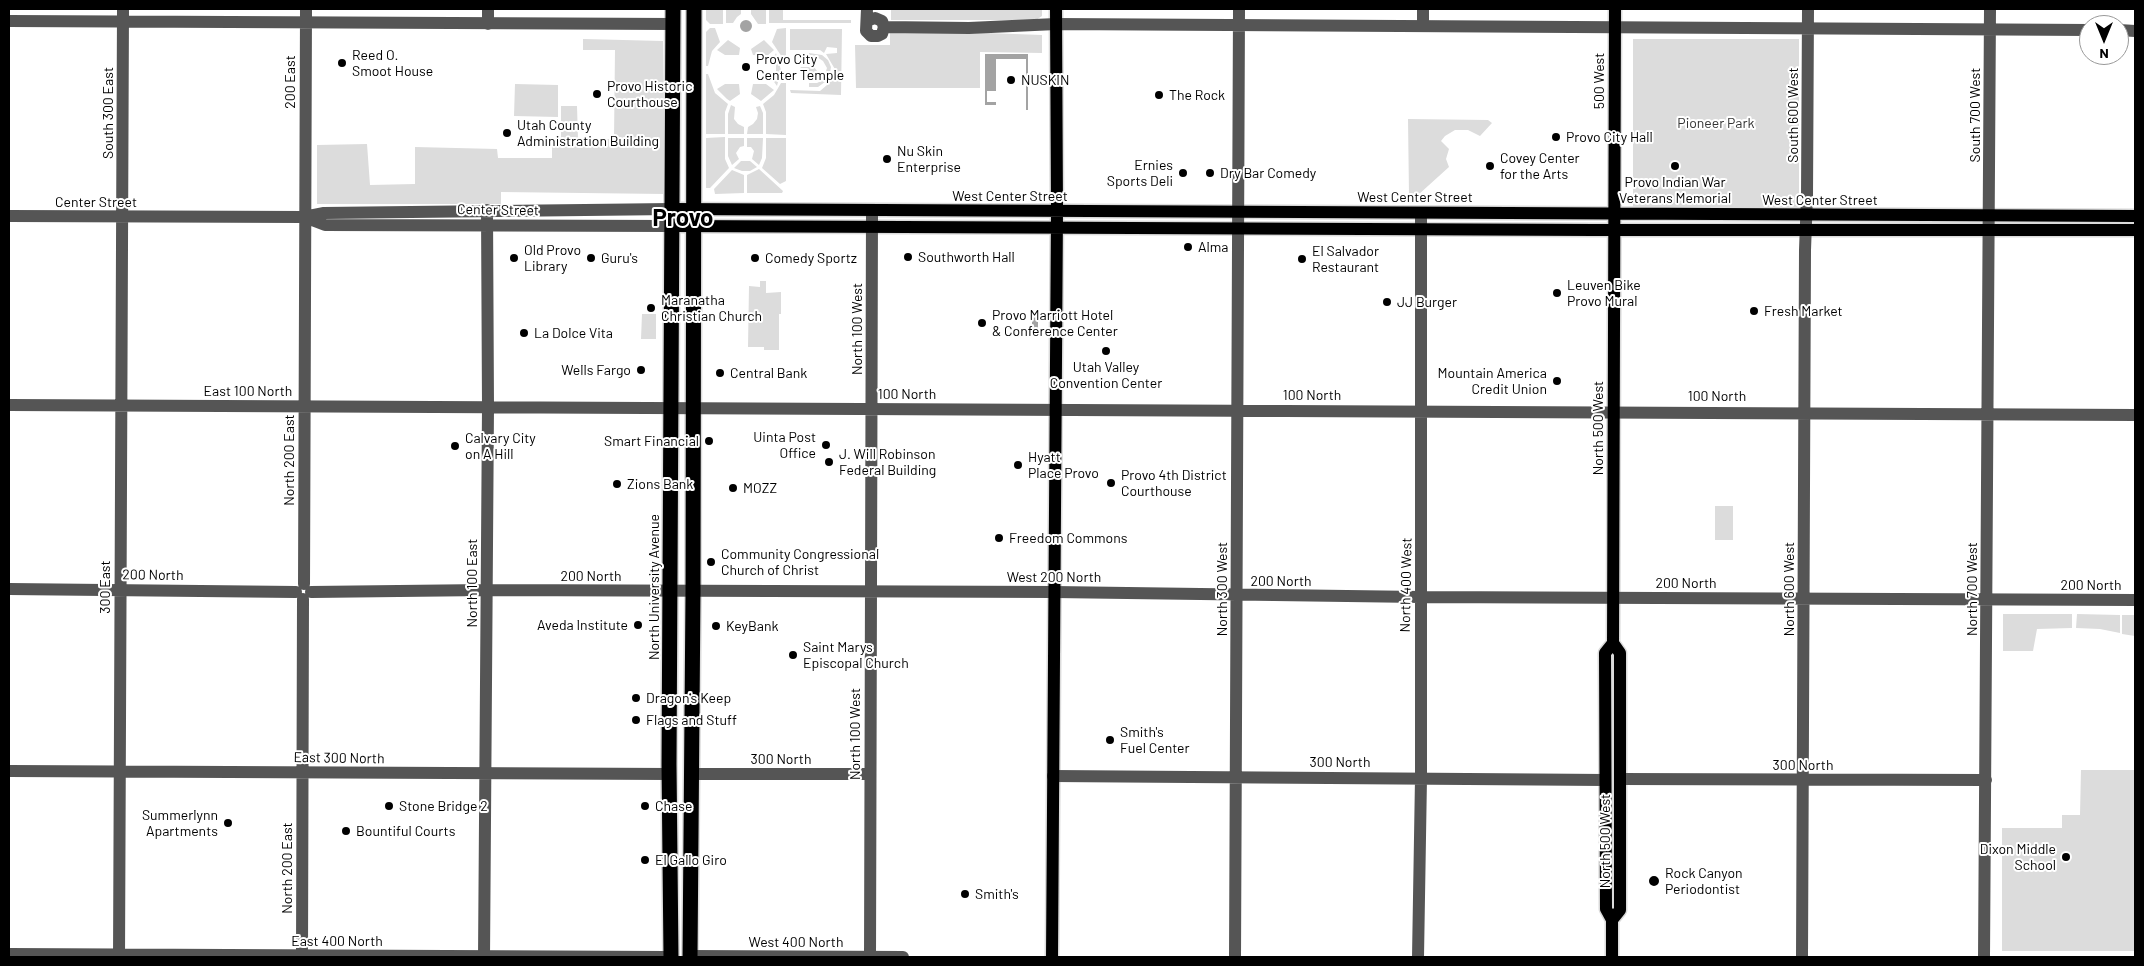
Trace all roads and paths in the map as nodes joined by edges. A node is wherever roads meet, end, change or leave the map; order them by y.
1 (306, 9) edge
2 (488, 9) edge
3 (673, 9) edge
4 (694, 9) edge
5 (1056, 9) edge
6 (1239, 9) edge
7 (1423, 9) edge
8 (1615, 9) edge
9 (1808, 9) edge
10 (1990, 9) edge
11 (123, 15) edge
12 (867, 15) edge
13 (883, 19) edge
14 (9, 21) edge
15 (306, 23) junction
16 (488, 24) junction
17 (673, 24) junction
18 (1056, 24) junction
19 (1239, 26) junction
20 (1423, 26) junction
21 (1614, 27) junction
22 (1990, 28) junction
23 (1808, 29) junction
24 (2079, 30) edge
25 (487, 210) junction
26 (872, 210) junction
27 (1057, 211) junction
28 (1421, 213) junction
29 (1614, 214) junction
30 (9, 216) edge
31 (304, 216) junction
32 (2135, 216) edge
33 (122, 217) junction
34 (672, 217) junction
35 (694, 217) junction
36 (1239, 220) junction
37 (1806, 222) junction
38 (1989, 222) junction
39 (487, 225) junction
40 (873, 227) junction
41 (1056, 228) junction
42 (1422, 230) junction
43 (1614, 230) junction
44 (2135, 230) edge
45 (9, 405) edge
46 (120, 406) junction
47 (304, 406) junction
48 (488, 407) junction
49 (671, 408) junction
50 (694, 408) junction
51 (871, 408) junction
52 (1055, 409) junction
53 (1237, 410) junction
54 (1422, 411) junction
55 (1613, 411) junction
56 (1805, 412) junction
57 (1989, 414) junction
58 (2135, 414) edge
59 (9, 589) edge
60 (120, 589) junction
61 (486, 590) junction
62 (304, 592) junction
63 (670, 592) junction
64 (693, 592) junction
65 (870, 592) junction
66 (1054, 592) junction
67 (1238, 596) junction
68 (1420, 598) junction
69 (1612, 598) junction
70 (1804, 598) junction
71 (1987, 599) junction
72 (2135, 600) edge
73 (1613, 643) junction
74 (9, 771) edge
75 (119, 772) junction
76 (304, 772) junction
77 (486, 774) junction
78 (670, 774) junction
79 (692, 774) junction
80 (870, 774) junction
81 (1053, 776) junction
82 (1236, 778) junction
83 (1421, 778) junction
84 (1620, 779) junction
85 (1606, 780) junction
86 (1803, 780) junction
87 (1986, 780) junction
88 (1612, 920) junction
89 (9, 954) edge
90 (119, 956) edge
91 (484, 956) edge
92 (302, 957) edge
93 (665, 957) edge
94 (671, 957) edge
95 (690, 957) edge
96 (870, 957) edge
97 (903, 957) edge
98 (1052, 957) edge
99 (1235, 957) edge
100 (1418, 957) edge
101 (1612, 957) edge
102 (1802, 957) edge
103 (1984, 957) edge

1 - 15 street, 200 East
2 - 16 street
3 - 17 highway, North University Avenue
4 - 35 highway
5 - 18 main road
6 - 19 street, North 300 West
7 - 20 street
8 - 21 main road, 500 West
9 - 23 street, South 600 West
10 - 22 street, South 700 West
11 - 14 street
11 - 15 street
11 - 33 street, South 300 East
12 - 13 street
13 - 18 street
15 - 16 street
15 - 31 street, 200 East
16 - 17 street
17 - 34 highway, North University Avenue
18 - 19 street
18 - 27 main road
19 - 20 street
19 - 36 street, North 300 West
20 - 21 street
21 - 23 street
21 - 29 main road, 500 West
22 - 23 street
22 - 24 street
22 - 38 street, South 700 West
23 - 37 street, South 600 West
25 - 31 street, Center Street
25 - 34 street, Center Street
25 - 39 street, North 100 East
26 - 27 main road, West Center Street
26 - 35 main road, West Center Street
26 - 40 street, North 100 West
27 - 36 main road, West Center Street
27 - 41 main road
28 - 29 main road, West Center Street
28 - 36 main road, West Center Street
28 - 42 street, North 400 West
29 - 37 main road, West Center Street
29 - 43 main road, North 500 West
30 - 33 street, Center Street
31 - 33 street, Center Street
31 - 39 street, Center Street
31 - 47 street, North 200 East
32 - 38 main road, West Center Street
33 - 46 street, 300 East
34 - 35 main road, Center Street
34 - 39 street, Center Street
34 - 49 highway, North University Avenue
35 - 40 main road, West Center Street
35 - 50 highway
36 - 41 main road, West Center Street
36 - 42 main road, West Center Street
36 - 53 street, North 300 West
37 - 38 main road, West Center Street
37 - 43 main road, West Center Street
37 - 56 street, North 600 West
38 - 44 main road, West Center Street
38 - 57 street, North 700 West
39 - 48 street, North 100 East
40 - 41 main road, West Center Street
40 - 51 street, North 100 West
41 - 52 main road
42 - 43 main road, West Center Street
42 - 54 street, North 400 West
43 - 55 main road, North 500 West
45 - 46 street, East 100 North
46 - 47 street, East 100 North
46 - 60 street, 300 East
47 - 48 street, East 100 North
47 - 62 street, North 200 East
48 - 49 street, 100 North
48 - 61 street, North 100 East
49 - 50 street, 100 North
49 - 63 highway, North University Avenue
50 - 51 street, 100 North
50 - 64 highway
51 - 52 street, 100 North
51 - 65 street, North 100 West
52 - 53 street, 100 North
52 - 66 main road
53 - 54 street, 100 North
53 - 67 street, North 300 West
54 - 55 street, 100 North
54 - 68 street, North 400 West
55 - 56 street, 100 North
55 - 69 main road, North 500 West
56 - 57 street, 100 North
56 - 70 street, North 600 West
57 - 58 street, 100 North
57 - 71 street, North 700 West
59 - 60 street, 200 North
60 - 62 street, 200 North
60 - 75 street, 300 East
61 - 62 street, 200 North
61 - 63 street, 200 North
61 - 77 street, North 100 East
62 - 76 street, North 200 East
63 - 64 street, 200 North
63 - 78 highway, North University Avenue
64 - 65 street, 200 North
64 - 79 highway
65 - 66 street, West 200 North
65 - 80 street, North 100 West
66 - 67 street, West 200 North
66 - 81 main road
67 - 68 street, 200 North
67 - 82 street, North 300 West
68 - 69 street, 200 North
68 - 83 street, North 400 West
69 - 70 street, 200 North
69 - 73 main road, North 500 West
70 - 71 street, 200 North
70 - 86 street, North 600 West
71 - 72 street, 200 North
71 - 87 street, North 700 West
73 - 84 main road, North 500 West
73 - 85 main road, North 500 West
74 - 75 street, East 300 North
75 - 76 street, East 300 North
75 - 90 street, 300 East
76 - 77 street, East 300 North
76 - 92 street, North 200 East
77 - 78 street, East 300 North
77 - 91 street, North 100 East
78 - 94 highway, North University Avenue
79 - 80 street, 300 North
79 - 95 highway
80 - 96 street, North 100 West
81 - 82 street, 300 North
81 - 98 main road
82 - 83 street, 300 North
82 - 99 street, North 300 West
83 - 85 street, 300 North
83 - 100 street, North 400 West
84 - 86 street, 300 North
84 - 88 main road, North 500 West
85 - 88 main road, North 500 West
86 - 87 street, 300 North
86 - 102 street, North 600 West
87 - 103 street, North 700 West
88 - 101 main road, North 500 West
89 - 90 street, East 400 North
90 - 92 street, East 400 North
91 - 92 street, East 400 North
91 - 93 street, East 400 North
95 - 96 street, West 400 North
96 - 97 street, West 400 North

